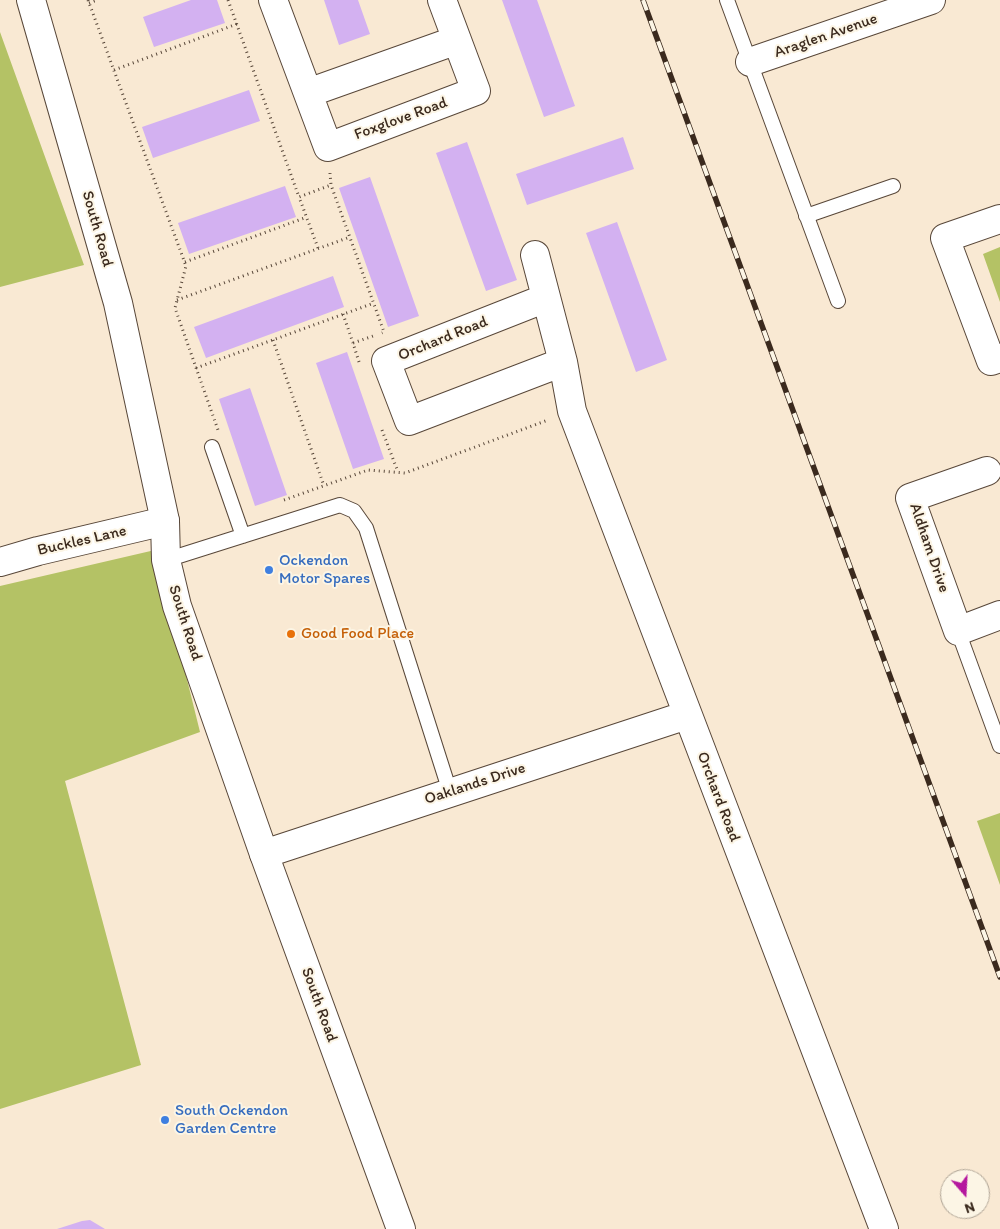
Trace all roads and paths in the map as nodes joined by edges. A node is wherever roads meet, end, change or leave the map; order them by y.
1 (31, 0) edge
2 (97, 0) edge
3 (228, 0) edge
4 (273, 0) edge
5 (442, 0) edge
6 (727, 0) edge
7 (931, 0) edge
8 (89, 2) edge
9 (237, 24) junction
10 (457, 40) junction
11 (750, 62) junction
12 (114, 70) junction
13 (308, 94) junction
14 (328, 147) junction
15 (331, 185) junction
16 (893, 186) dead end
17 (299, 197) junction
18 (806, 216) junction
19 (307, 217) junction
20 (1000, 219) edge
21 (350, 237) junction
22 (318, 248) junction
23 (535, 255) dead end
24 (185, 262) junction
25 (546, 298) junction
26 (177, 300) junction
27 (838, 301) dead end
28 (374, 303) junction
29 (343, 314) junction
30 (273, 340) junction
31 (353, 343) junction
32 (1000, 358) edge
33 (563, 362) junction
34 (196, 368) junction
35 (361, 369) dead end
36 (572, 411) junction
37 (379, 421) dead end
38 (409, 421) junction
39 (382, 430) junction
40 (212, 447) joint
41 (987, 471) dead end
42 (398, 472) junction
43 (324, 486) junction
44 (280, 502) dead end
45 (165, 521) junction
46 (243, 536) junction
47 (166, 560) junction
48 (0, 562) edge
49 (1000, 616) edge
50 (958, 631) junction
51 (687, 714) junction
52 (1000, 746) edge
53 (450, 792) junction
54 (264, 854) junction
55 (401, 1229) edge
56 (884, 1229) edge

1 - 45 street, South Road
2 - 8 path
3 - 9 path
4 - 13 street
5 - 10 street, Foxglove Road
6 - 11 lane
7 - 11 street, Araglen Avenue
8 - 12 path
9 - 12 path
9 - 17 path
10 - 13 street
10 - 14 street, Foxglove Road
11 - 18 lane
12 - 24 path
13 - 14 street
14 - 15 path
15 - 17 path
15 - 21 path
16 - 18 lane
17 - 19 path
18 - 27 lane
19 - 22 path
19 - 24 path
20 - 32 street
21 - 22 path
21 - 28 path
22 - 26 path
23 - 25 street, Orchard Road
24 - 26 path
25 - 33 street, Orchard Road
25 - 38 street, Orchard Road
26 - 34 path
28 - 29 path
28 - 31 path
29 - 30 path
29 - 31 path
30 - 34 path
30 - 43 path
31 - 35 path
33 - 36 street, Orchard Road
33 - 38 street
34 - 40 path
36 - 42 path
36 - 51 street, Orchard Road
37 - 39 path
38 - 39 path
39 - 42 path
40 - 46 lane
41 - 50 street, Aldham Drive
42 - 43 path
43 - 44 path
45 - 47 street, South Road
45 - 48 street, Buckles Lane
46 - 47 lane
46 - 53 lane
47 - 54 street, South Road
49 - 50 street
50 - 52 lane
51 - 53 street, Oaklands Drive
51 - 56 street, Orchard Road
53 - 54 street, Oaklands Drive
54 - 55 street, South Road

